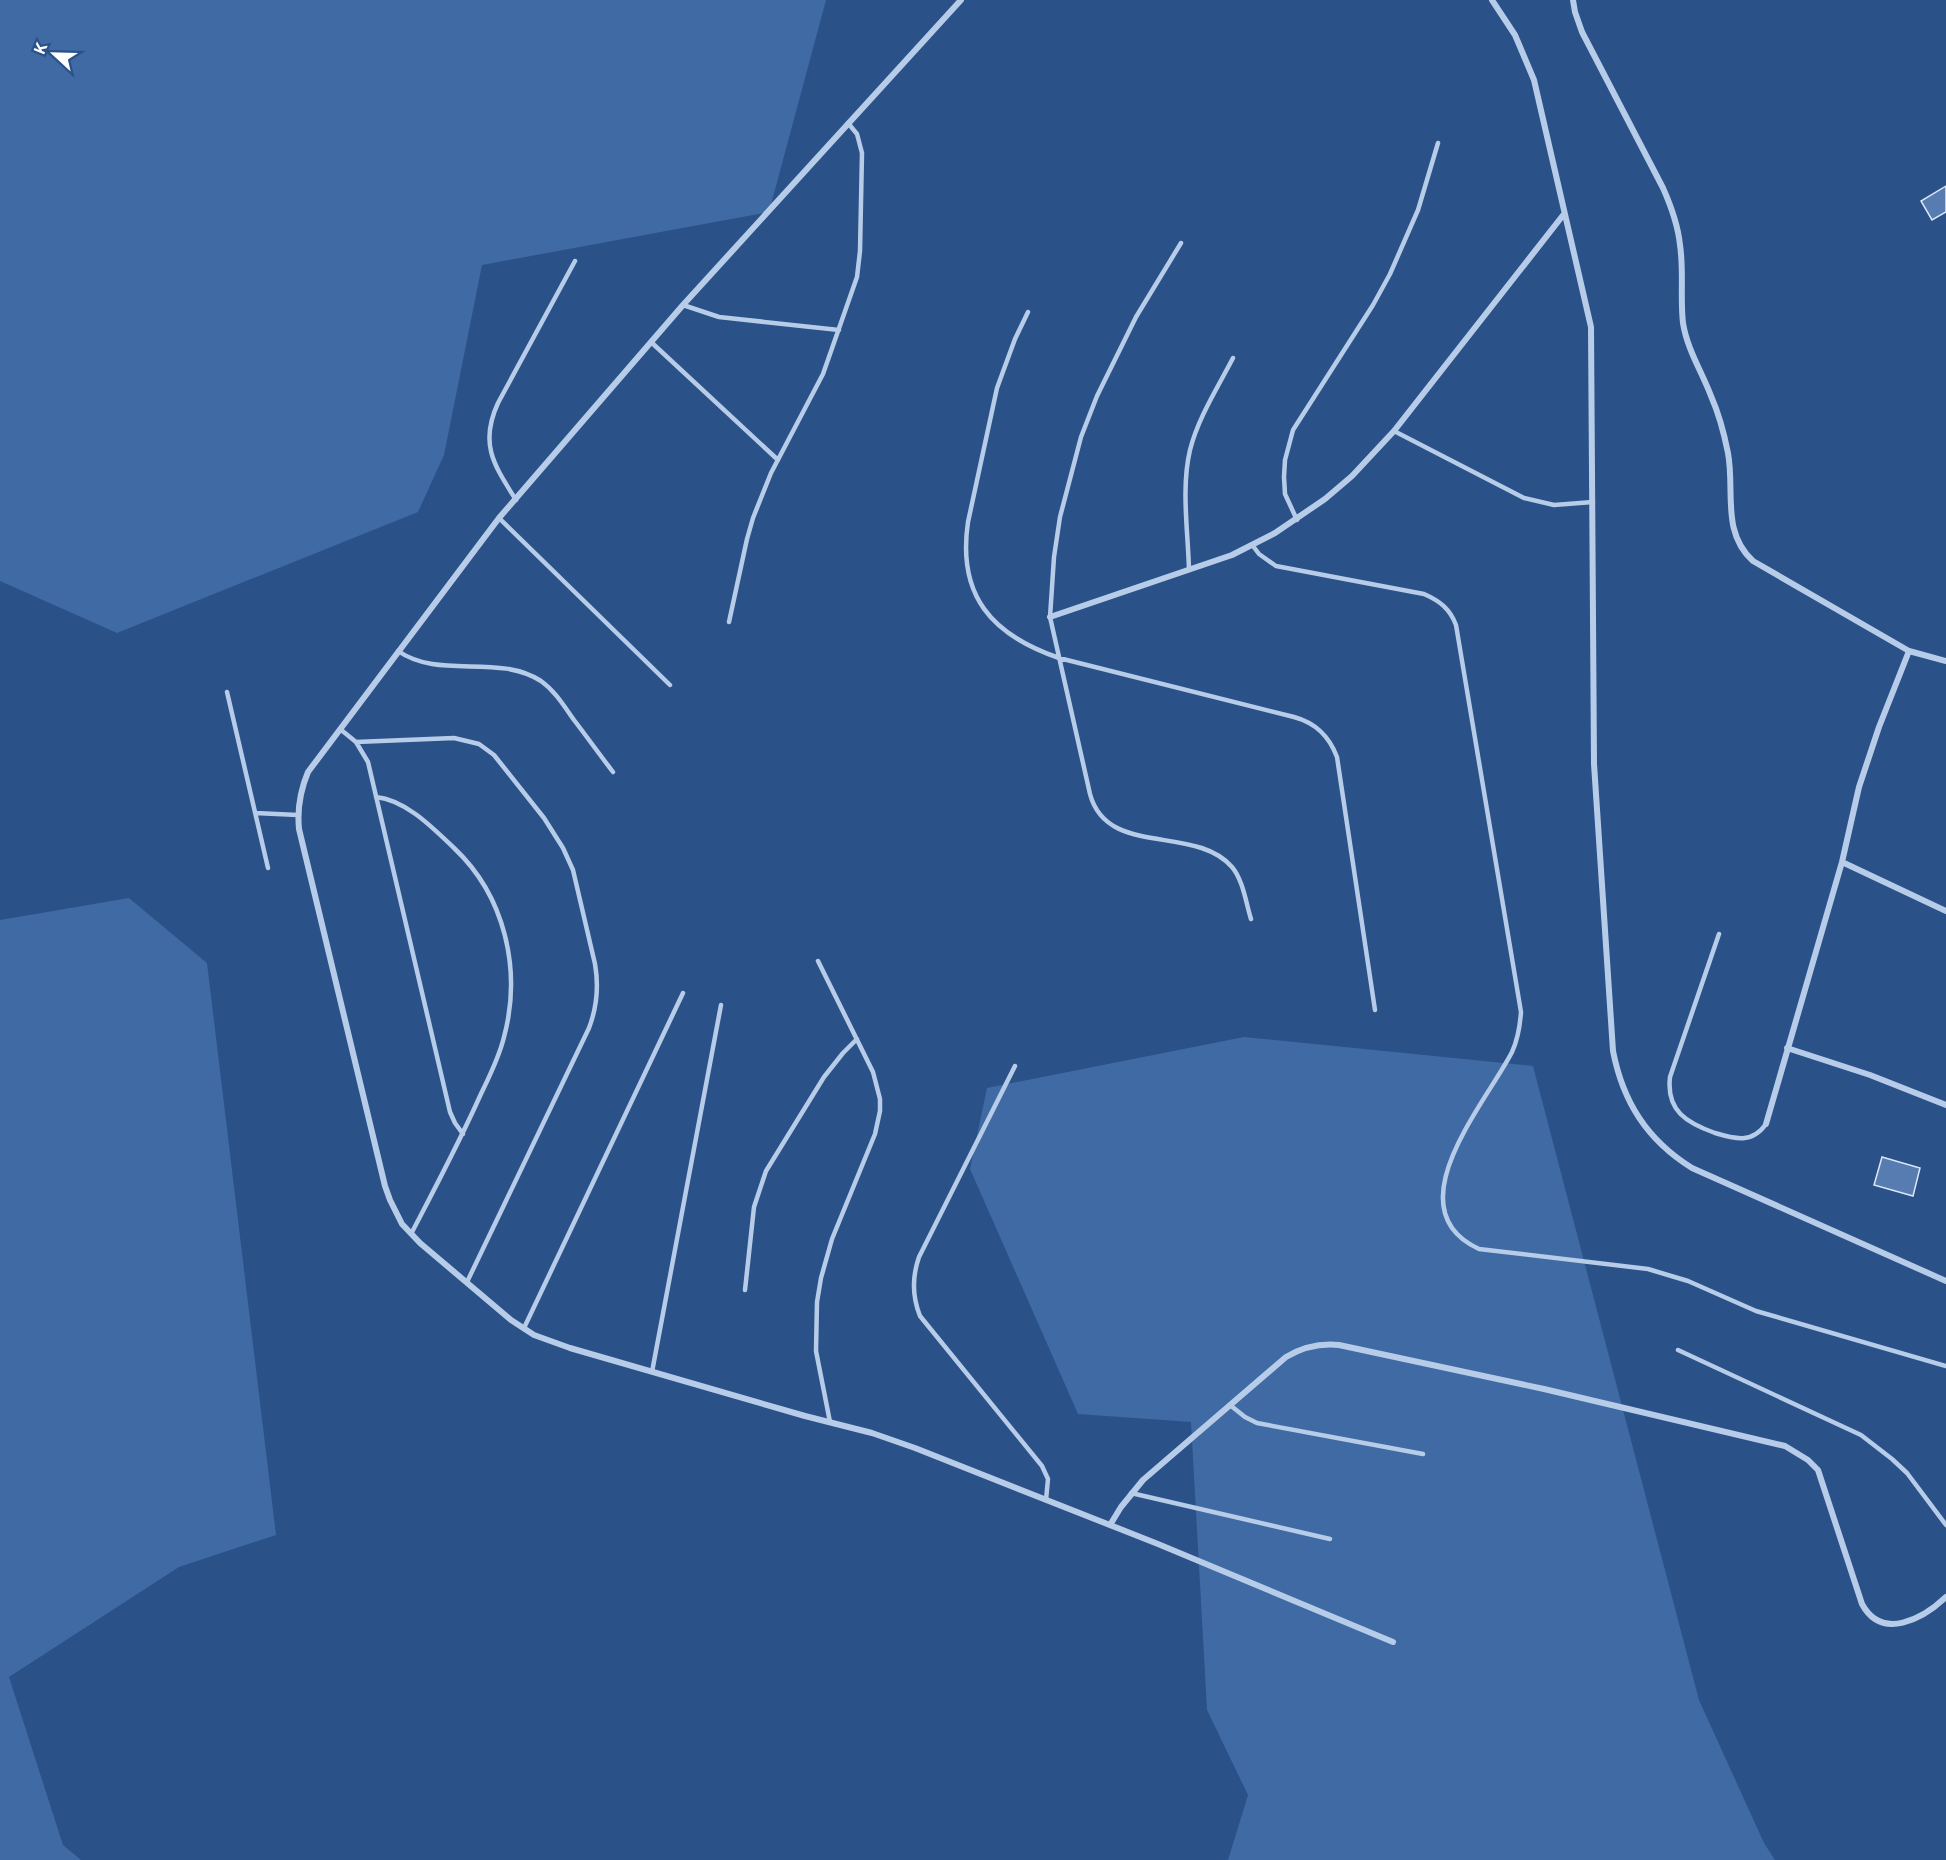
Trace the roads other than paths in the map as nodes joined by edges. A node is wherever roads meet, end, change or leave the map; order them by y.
1 (961, 0) edge
2 (1492, 0) edge
3 (1573, 0) edge
4 (848, 123) junction
5 (1438, 143) dead end
6 (1564, 214) junction
7 (1181, 243) dead end
8 (575, 261) dead end
9 (683, 305) junction
10 (1028, 312) dead end
11 (839, 330) junction
12 (651, 342) junction
13 (1233, 358) dead end
14 (1394, 431) junction
15 (778, 460) junction
16 (516, 500) junction
17 (1593, 502) junction
18 (499, 518) junction
19 (1297, 519) junction
20 (1253, 546) junction
21 (1189, 570) junction
22 (1050, 617) junction
23 (729, 622) dead end
24 (398, 651) junction
25 (1909, 651) junction
26 (1059, 658) junction
27 (1946, 661) edge
28 (670, 685) dead end
29 (227, 692) dead end
30 (340, 729) junction
31 (356, 742) junction
32 (613, 772) dead end
33 (376, 797) junction
34 (255, 813) junction
35 (298, 815) junction
36 (1842, 861) junction
37 (268, 868) dead end
38 (1946, 911) edge
39 (1251, 919) dead end
40 (1719, 934) dead end
41 (818, 961) dead end
42 (684, 993) dead end
43 (721, 1005) dead end
44 (1375, 1010) dead end
45 (857, 1039) junction
46 (1787, 1048) junction
47 (1015, 1066) dead end
48 (1946, 1105) edge
49 (1766, 1124) joint
50 (463, 1134) junction
51 (411, 1234) junction
52 (1946, 1281) edge
53 (467, 1282) junction
54 (746, 1290) dead end
55 (524, 1328) junction
56 (1678, 1350) dead end
57 (1946, 1366) edge
58 (652, 1372) junction
59 (1230, 1405) junction
60 (830, 1422) junction
61 (1423, 1454) dead end
62 (1131, 1493) junction
63 (1046, 1500) junction
64 (1110, 1525) junction
65 (1946, 1525) edge
66 (1330, 1539) dead end
67 (1946, 1597) edge
68 (1393, 1642) dead end

1 - 4 street
2 - 6 street
3 - 25 street
4 - 9 street
4 - 11 lane
5 - 19 lane
6 - 14 street
6 - 17 street
7 - 22 lane
8 - 16 lane
9 - 11 lane
9 - 12 street
10 - 26 lane
11 - 15 lane
12 - 15 lane
12 - 16 street
13 - 21 lane
14 - 17 lane
14 - 19 street
15 - 23 lane
16 - 18 street
17 - 52 street
18 - 24 street
18 - 28 lane
19 - 20 street
20 - 21 street
20 - 57 lane
21 - 22 street
22 - 26 lane
24 - 30 street
24 - 32 lane
25 - 27 street
25 - 36 street
26 - 39 lane
26 - 44 lane
29 - 34 lane
30 - 31 lane
30 - 35 street
31 - 33 lane
31 - 53 lane
33 - 50 lane
33 - 50 lane
34 - 35 lane
34 - 37 lane
35 - 51 street
36 - 38 street
36 - 46 street
40 - 49 lane
41 - 45 lane
42 - 55 lane
43 - 58 lane
45 - 54 lane
45 - 60 lane
46 - 48 street
46 - 49 street
47 - 63 lane
50 - 51 lane
51 - 53 street
53 - 55 street
55 - 58 street
56 - 65 lane
58 - 60 street
59 - 61 lane
59 - 62 street
59 - 67 street
60 - 63 street
62 - 64 street
62 - 66 lane
63 - 64 street
64 - 68 street

